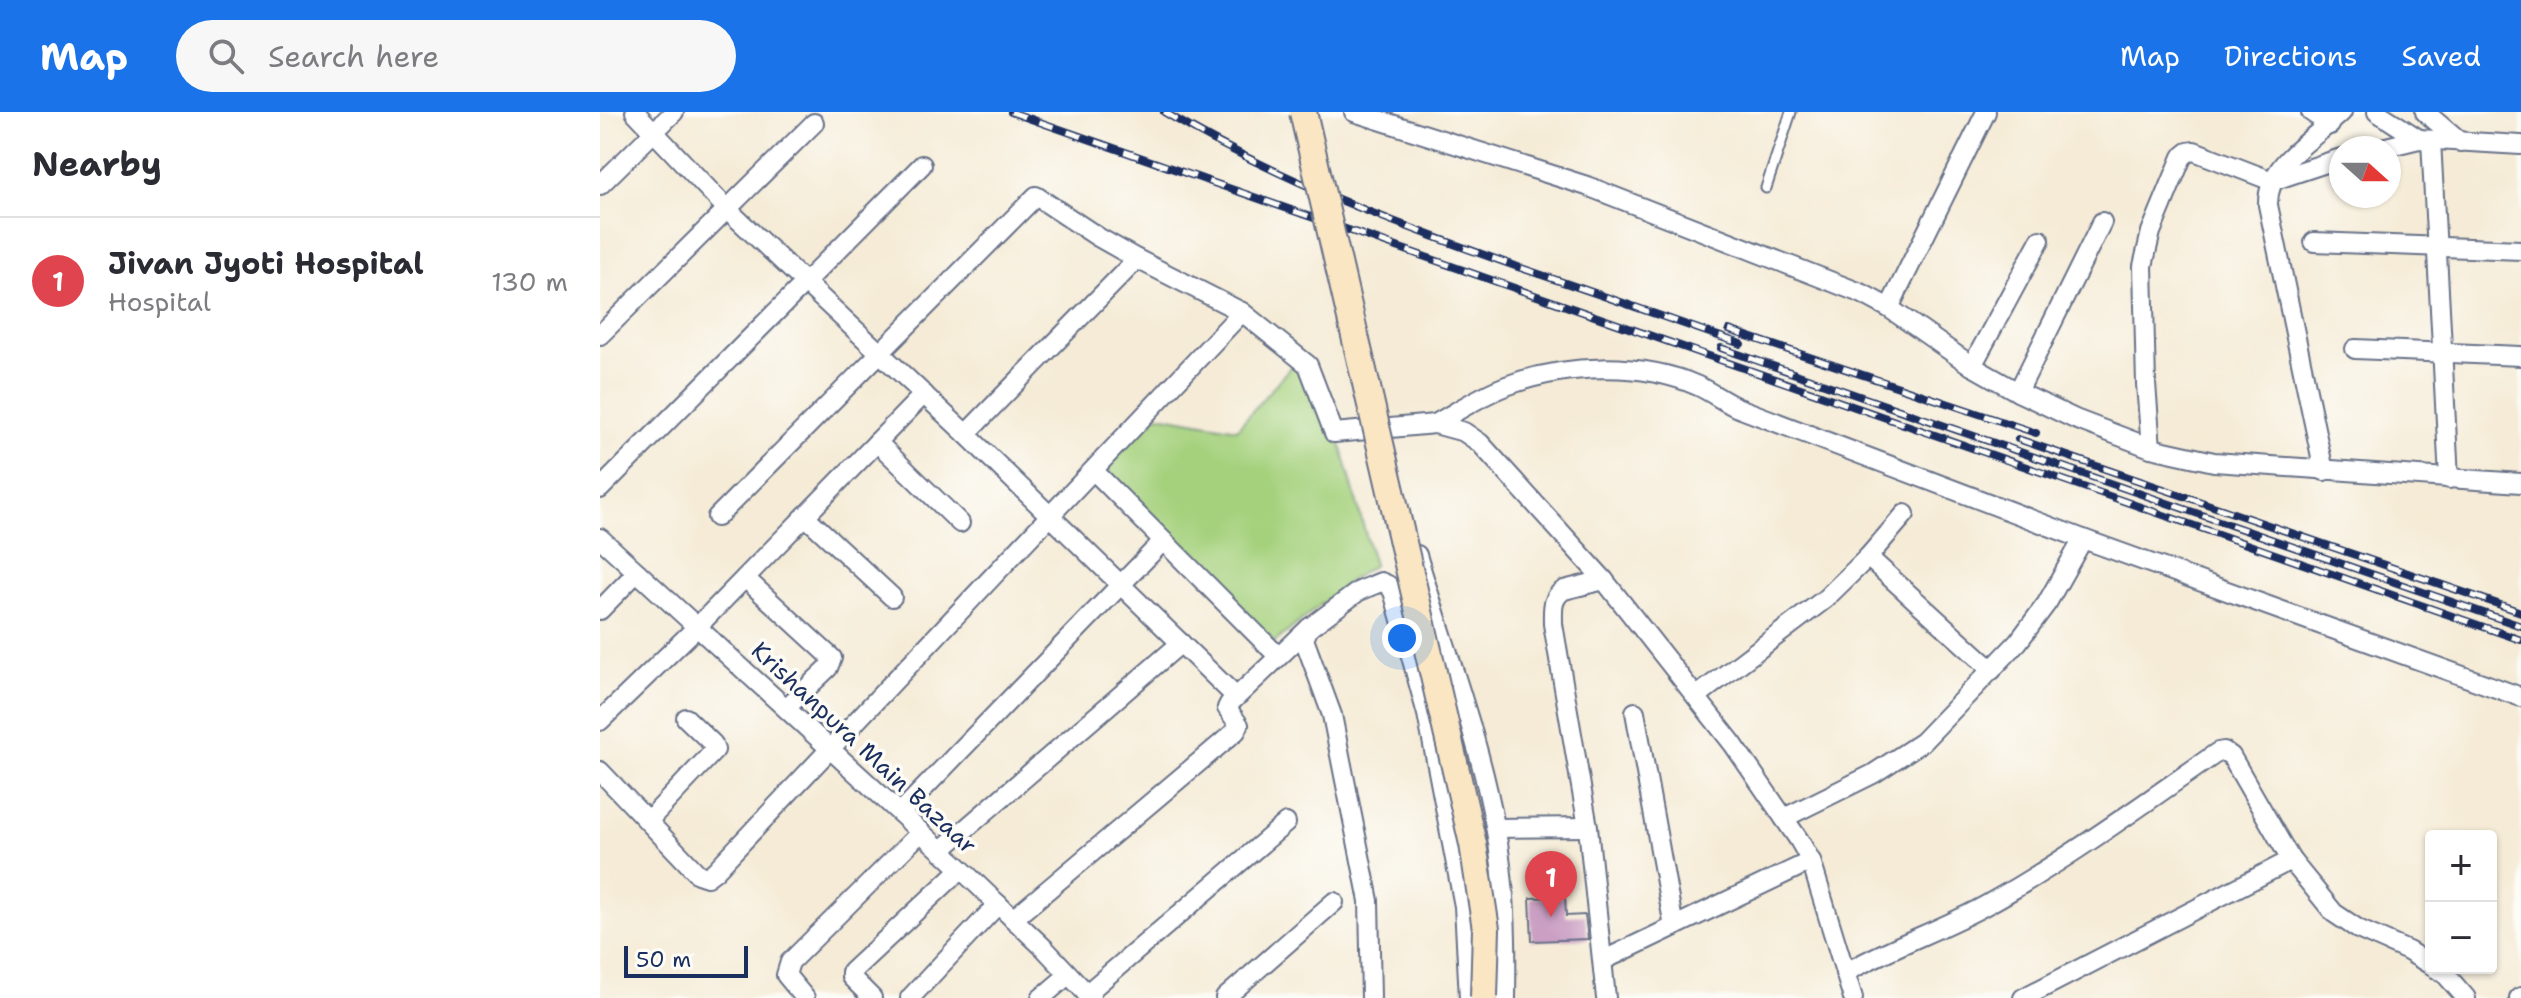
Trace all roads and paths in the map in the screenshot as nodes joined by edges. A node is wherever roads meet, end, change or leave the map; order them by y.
1 (635, 112) edge
2 (674, 112) edge
3 (1303, 112) edge
4 (1354, 112) edge
5 (1791, 112) edge
6 (1986, 112) edge
7 (2311, 112) edge
8 (2377, 112) edge
9 (2425, 112) edge
10 (2336, 118) edge
11 (814, 123) dead end
12 (653, 132) junction
13 (2425, 139) junction
14 (2460, 142) junction
15 (2401, 144) edge
16 (2521, 145) edge
17 (2329, 162) edge
18 (922, 165) dead end
19 (2272, 181) junction
20 (600, 185) edge
21 (1766, 188) dead end
22 (728, 210) junction
23 (2102, 222) dead end
24 (2040, 240) dead end
25 (2314, 242) dead end
26 (2436, 247) junction
27 (2521, 250) edge
28 (1137, 259) junction
29 (806, 281) junction
30 (1889, 308) junction
31 (1242, 312) junction
32 (600, 335) edge
33 (2355, 349) dead end
34 (881, 352) junction
35 (2441, 353) junction
36 (2521, 356) edge
37 (1972, 366) junction
38 (2018, 392) junction
39 (924, 394) junction
40 (1435, 424) junction
41 (1384, 428) junction
42 (966, 434) junction
43 (877, 442) junction
44 (2151, 448) junction
45 (1094, 471) junction
46 (2324, 471) junction
47 (2449, 479) junction
48 (2521, 483) edge
49 (600, 489) edge
50 (1905, 514) dead end
51 (805, 516) junction
52 (717, 517) dead end
53 (1052, 517) junction
54 (960, 523) dead end
55 (600, 538) edge
56 (2083, 539) junction
57 (1163, 541) junction
58 (1868, 557) junction
59 (637, 572) junction
60 (745, 578) junction
61 (1604, 580) junction
62 (1122, 584) junction
63 (892, 597) dead end
64 (600, 610) edge
65 (697, 627) junction
66 (1309, 628) junction
67 (1181, 643) junction
68 (1278, 656) junction
69 (1992, 670) junction
70 (1235, 696) junction
71 (1697, 696) junction
72 (2521, 697) edge
73 (786, 708) junction
74 (1635, 712) dead end
75 (686, 718) dead end
76 (600, 721) edge
77 (830, 748) junction
78 (600, 771) edge
79 (900, 813) junction
80 (1784, 818) junction
81 (648, 821) junction
82 (1286, 823) dead end
83 (1588, 827) junction
84 (1496, 828) junction
85 (921, 832) junction
86 (941, 850) junction
87 (2291, 860) junction
88 (1811, 861) junction
89 (961, 869) junction
90 (1334, 902) dead end
91 (998, 904) junction
92 (1013, 919) junction
93 (1674, 927) junction
94 (1604, 960) junction
95 (2425, 962) edge
96 (1845, 973) junction
97 (2444, 974) edge
98 (1068, 975) junction
99 (1368, 995) edge
100 (1089, 996) edge
101 (2464, 997) edge
102 (805, 998) edge
103 (872, 998) edge
104 (910, 998) edge
105 (1041, 998) edge
106 (1225, 998) edge
107 (1486, 998) edge
108 (1606, 998) edge
109 (1853, 998) edge
110 (2023, 998) edge

1 - 12 street
2 - 12 street
3 - 107 main road, bridge
4 - 30 street
5 - 21 lane
6 - 30 street
7 - 10 street
8 - 13 street
9 - 14 street
10 - 19 street
11 - 22 street
12 - 20 street
12 - 22 street
13 - 14 street
13 - 15 street
13 - 26 street
14 - 16 street
17 - 19 street
18 - 29 street
19 - 44 street
19 - 46 street
22 - 29 street
22 - 32 street
23 - 38 street
24 - 37 street
25 - 26 street
26 - 27 street
26 - 35 street
28 - 31 street
28 - 34 street
28 - 42 street
29 - 34 street
29 - 49 street
30 - 37 street
31 - 41 street
31 - 45 street
33 - 35 street
34 - 39 street
34 - 52 street
35 - 36 street
35 - 47 street
37 - 38 street
38 - 44 street
39 - 42 street
39 - 43 street
40 - 41 street
40 - 56 street
40 - 61 street
41 - 84 street
42 - 53 street
43 - 51 street
43 - 54 street
44 - 46 street
45 - 53 street
45 - 57 street
46 - 47 street
47 - 48 street
50 - 58 street
51 - 60 street
51 - 63 street
53 - 62 street
53 - 77 street
55 - 59 street, Krishanpura Main Bazaar
56 - 69 street
56 - 72 street
57 - 62 street
57 - 68 street
58 - 69 street
58 - 71 street
59 - 64 street
59 - 65 street, Krishanpura Main Bazaar
60 - 65 street
60 - 73 street
61 - 71 street
61 - 83 street
62 - 67 street
62 - 79 street
65 - 73 street, Krishanpura Main Bazaar
65 - 76 street
66 - 68 street
66 - 99 street
66 - 107 street
67 - 70 street
67 - 86 street
68 - 70 street
69 - 80 street
70 - 92 street
71 - 80 street
73 - 77 street, Krishanpura Main Bazaar
74 - 93 street
75 - 81 street
77 - 79 street, Krishanpura Main Bazaar
77 - 81 street
78 - 81 street
79 - 85 street, Krishanpura Main Bazaar
80 - 88 street
82 - 100 street
83 - 84 street
83 - 94 street
84 - 107 street
85 - 86 street, Krishanpura Main Bazaar
85 - 102 street
86 - 89 street, Krishanpura Main Bazaar
87 - 95 street
87 - 96 street
87 - 110 street
88 - 93 street
88 - 96 street
89 - 91 street, Krishanpura Main Bazaar
89 - 103 street
90 - 106 street
91 - 92 street, Krishanpura Main Bazaar
91 - 104 street
92 - 98 street, Krishanpura Main Bazaar
93 - 94 street
94 - 108 street
96 - 109 street
97 - 101 street
98 - 100 street, Krishanpura Main Bazaar
98 - 105 street

